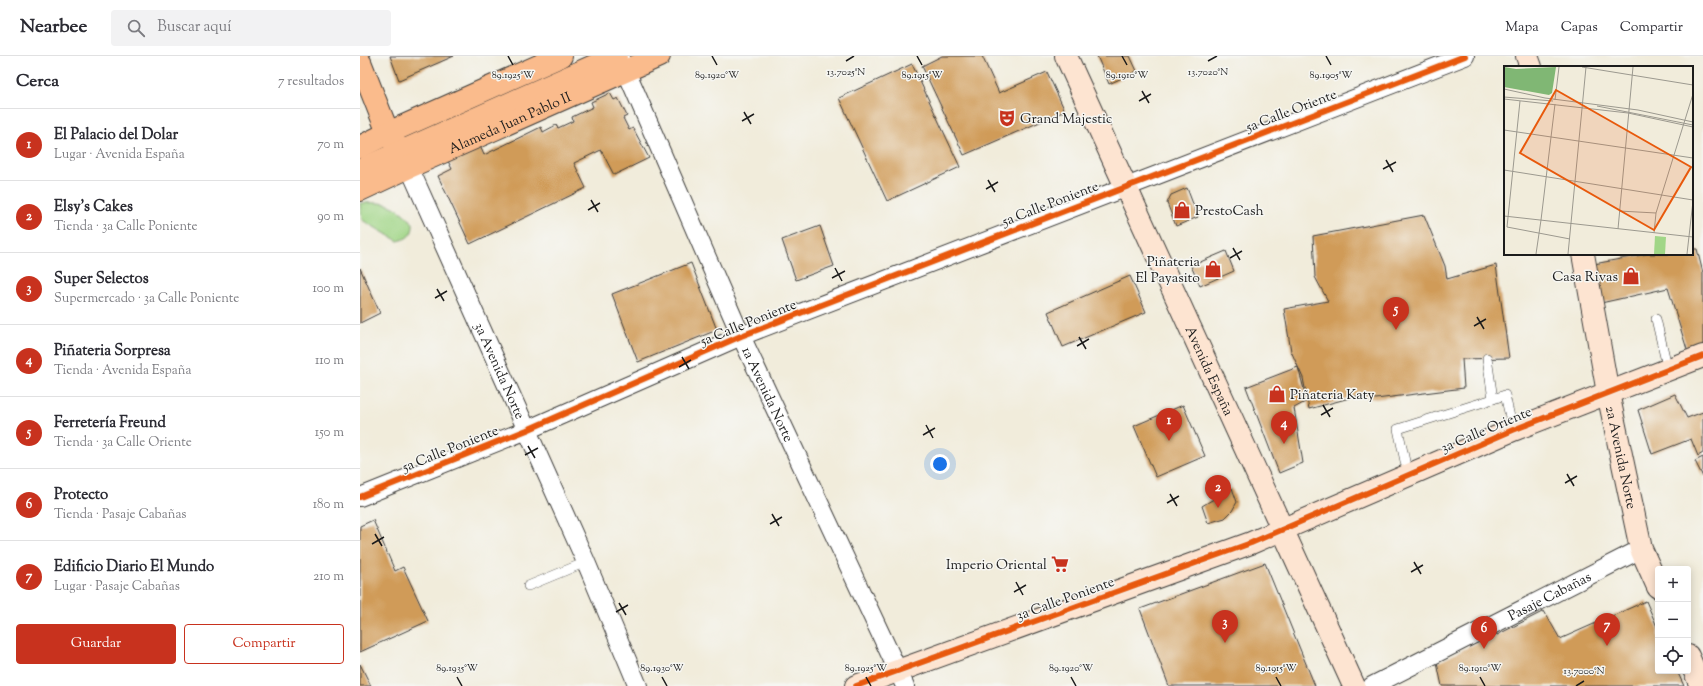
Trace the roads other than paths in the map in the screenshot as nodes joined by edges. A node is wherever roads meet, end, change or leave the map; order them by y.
1 (561, 56) edge
2 (660, 56) edge
3 (1066, 56) edge
4 (1465, 56) edge
5 (1527, 56) edge
6 (620, 61) edge
7 (360, 62) edge
8 (1531, 66) edge
9 (388, 133) junction
10 (360, 147) edge
11 (404, 159) junction
12 (360, 170) edge
13 (1126, 186) junction
14 (360, 190) edge
15 (1582, 255) edge
16 (1656, 319) dead end
17 (741, 336) junction
18 (1703, 356) edge
19 (1487, 358) dead end
20 (1668, 370) junction
21 (1608, 393) junction
22 (1493, 399) junction
23 (527, 430) junction
24 (1513, 430) junction
25 (1408, 475) junction
26 (360, 497) edge
27 (1282, 530) junction
28 (1641, 549) junction
29 (586, 562) junction
30 (1655, 580) edge
31 (528, 586) dead end
32 (1691, 663) edge
33 (901, 678) edge
34 (638, 686) edge
35 (856, 686) edge
36 (1354, 686) edge
37 (1372, 686) edge
38 (1701, 686) edge

1 - 9 main road
2 - 6 main road
3 - 13 main road, Avenida España
4 - 13 street, 5a Calle Oriente
5 - 8 main road
6 - 11 main road
6 - 17 street, 1a Avenida Norte
7 - 9 main road
9 - 10 main road
9 - 11 main road
11 - 12 main road
11 - 14 main road
11 - 23 street, 3a Avenida Norte
13 - 17 street, 5a Calle Poniente
13 - 27 main road, Avenida España
15 - 21 main road, 2a Avenida Norte
16 - 20 lane
17 - 23 street, 5a Calle Poniente
17 - 33 street, 1a Avenida Norte
18 - 20 main road, 3a Calle Oriente
19 - 22 lane
20 - 21 main road, 3a Calle Oriente
21 - 24 main road, 3a Calle Oriente
21 - 28 main road, 2a Avenida Norte
22 - 24 lane
22 - 25 lane
23 - 26 street, 5a Calle Poniente
23 - 29 street, 3a Avenida Norte
24 - 25 main road, 3a Calle Oriente
25 - 27 main road, 3a Calle Oriente
27 - 33 main road, 3a Calle Poniente
27 - 36 main road, Avenida España
28 - 30 main road, 2a Avenida Norte
28 - 37 street, Pasaje Cabañas
29 - 31 lane
29 - 34 street, 3a Avenida Norte
32 - 38 main road
33 - 35 main road, 3a Calle Poniente

